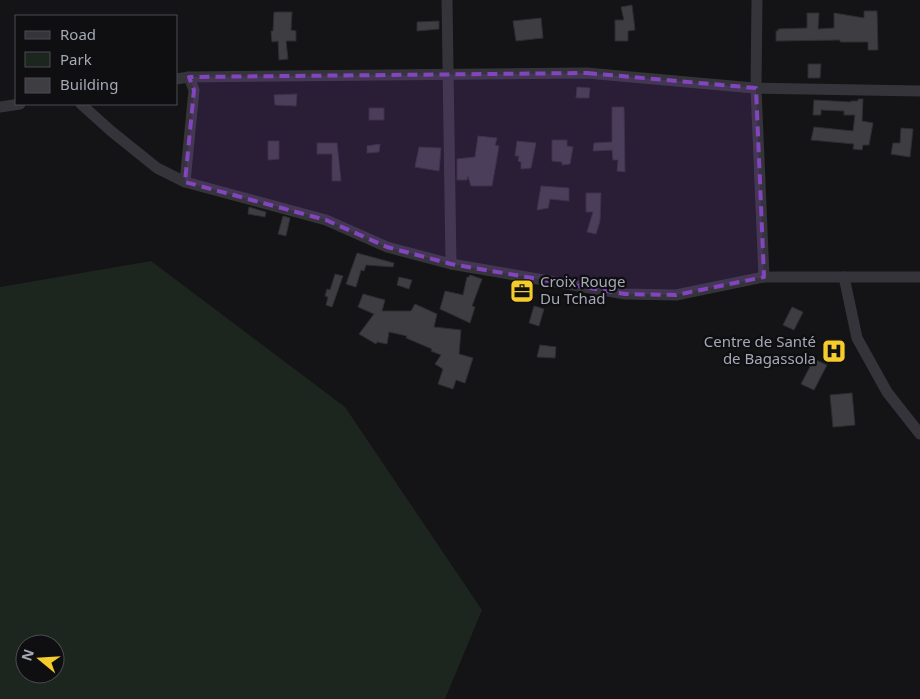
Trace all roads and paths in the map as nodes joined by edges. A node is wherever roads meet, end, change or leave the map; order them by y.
1 (447, 0) edge
2 (757, 0) edge
3 (448, 74) junction
4 (189, 78) junction
5 (178, 79) edge
6 (756, 88) junction
7 (920, 91) edge
8 (15, 105) edge
9 (83, 105) edge
10 (0, 107) edge
11 (185, 182) junction
12 (451, 264) junction
13 (764, 277) junction
14 (844, 277) junction
15 (920, 277) edge
16 (920, 434) edge

1 - 3 street
2 - 6 street
3 - 4 street
3 - 6 street
3 - 12 street
4 - 5 street
4 - 11 street
6 - 7 street
6 - 13 street
8 - 10 street
9 - 11 street
11 - 12 street
12 - 13 street
13 - 14 street
14 - 15 street
14 - 16 street

